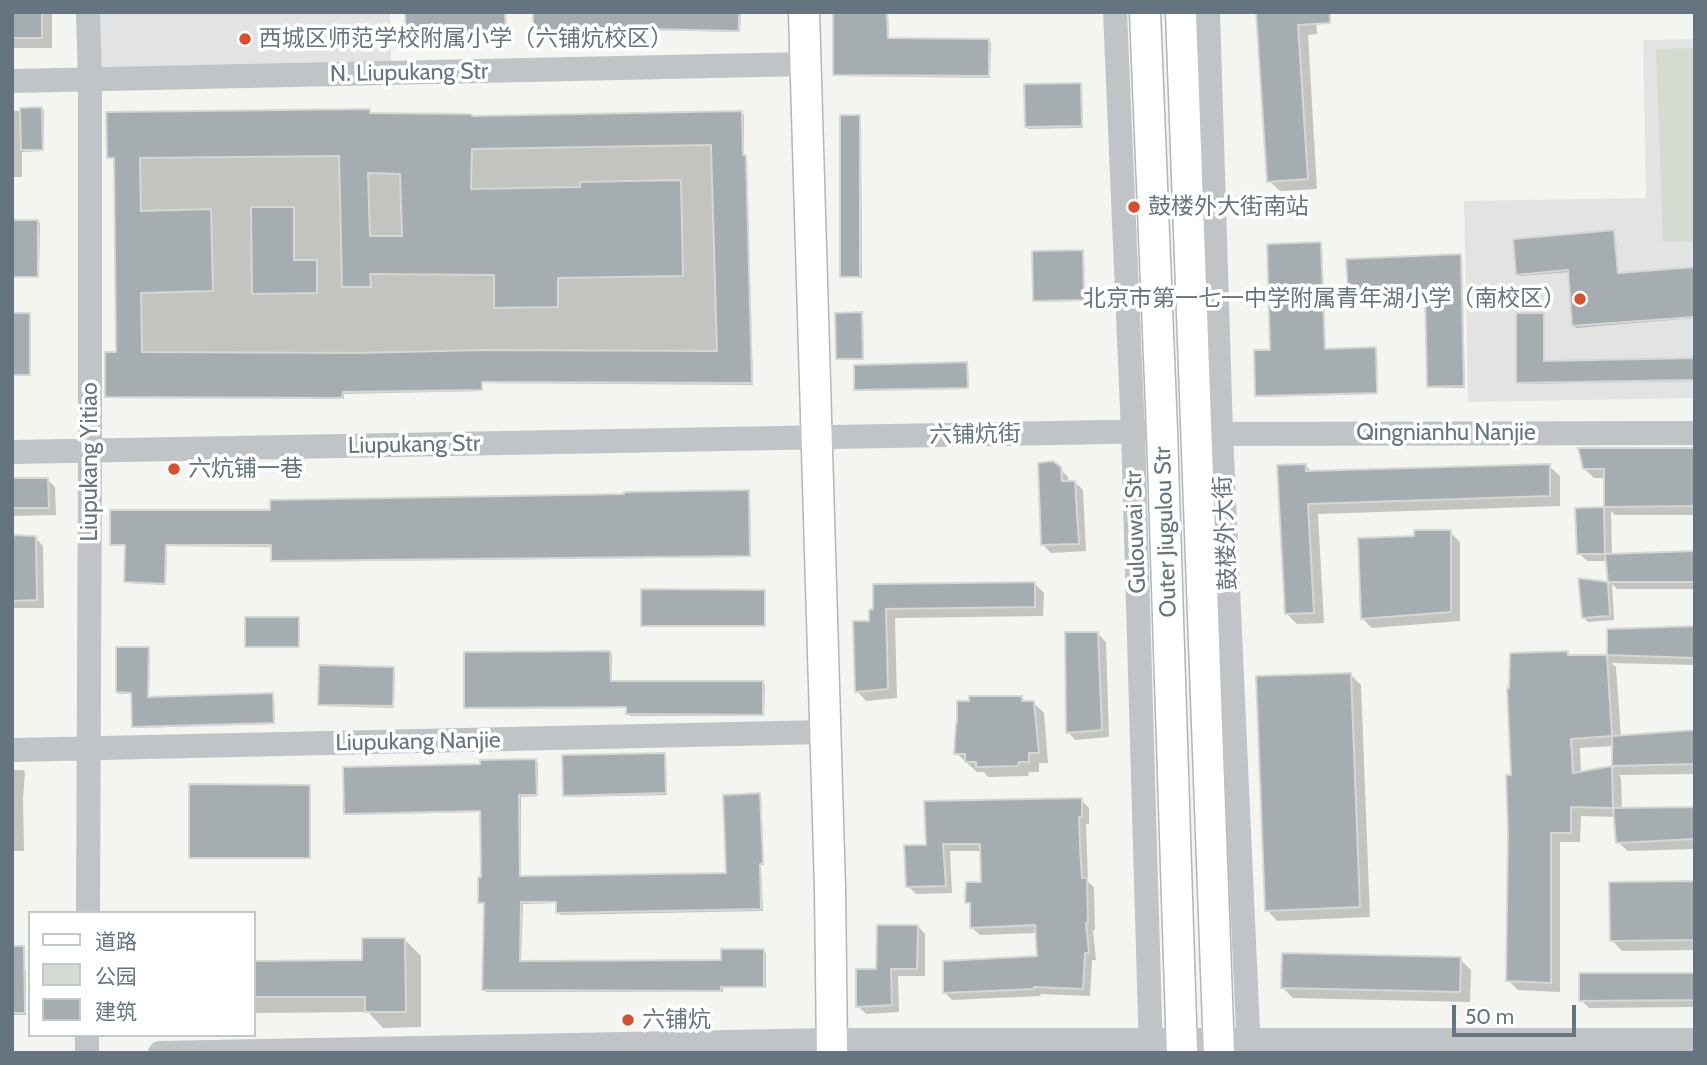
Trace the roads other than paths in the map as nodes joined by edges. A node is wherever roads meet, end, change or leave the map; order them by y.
1 (88, 12) edge
2 (804, 12) edge
3 (1115, 12) edge
4 (1145, 12) edge
5 (1181, 12) edge
6 (1208, 12) edge
7 (806, 64) junction
8 (12, 81) edge
9 (90, 81) junction
10 (1148, 431) junction
11 (1209, 433) junction
12 (1695, 433) edge
13 (816, 438) junction
14 (12, 452) edge
15 (90, 452) junction
16 (824, 732) junction
17 (90, 749) junction
18 (12, 750) edge
19 (88, 911) edge
20 (1695, 1041) edge
21 (831, 1047) edge
22 (1151, 1047) edge
23 (1182, 1047) edge
24 (1219, 1047) edge
25 (1249, 1047) edge
26 (160, 1053) edge

1 - 9 street, Liupukang Yitiao
2 - 7 main road
3 - 10 street, Gulouwai Str
4 - 10 main road, Outer Jiugulou Str
5 - 11 main road, 鼓楼外大街
6 - 11 street, 鼓楼外大街
7 - 9 street, N. Liupukang Str
7 - 13 main road
8 - 9 street, N. Liupukang Str
9 - 15 street, Liupukang Yitiao
10 - 13 street, 六铺炕街
10 - 22 street, Gulouwai Str
10 - 23 main road, Outer Jiugulou Str
11 - 12 street, Qingnianhu Nanjie
11 - 24 main road, 鼓楼外大街
11 - 25 street, 鼓楼外大街
13 - 15 street, Liupukang Str
13 - 16 main road
14 - 15 street, Liupukang Str
15 - 17 street, Liupukang Yitiao
16 - 17 street, Liupukang Nanjie
16 - 21 main road
17 - 18 street, Liupukang Nanjie
17 - 19 street, Liupukang Yitiao
20 - 25 street
21 - 22 street
21 - 26 street
22 - 23 street
23 - 24 street
24 - 25 street

